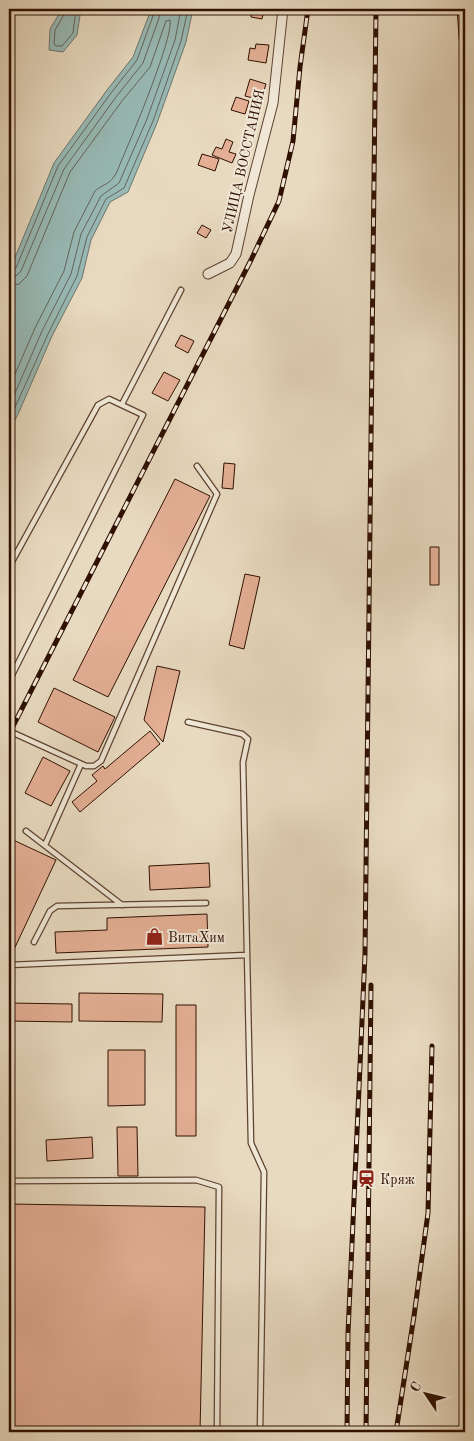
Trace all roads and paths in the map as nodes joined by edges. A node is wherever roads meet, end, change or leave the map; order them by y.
1 (283, 9) edge
2 (208, 274) dead end
3 (181, 290) dead end
4 (122, 404) junction
5 (197, 466) dead end
6 (9, 567) edge
7 (9, 681) edge
8 (188, 722) dead end
9 (9, 731) edge
10 (81, 764) junction
11 (26, 831) dead end
12 (45, 845) junction
13 (206, 903) dead end
14 (122, 905) junction
15 (34, 942) dead end
16 (246, 955) junction
17 (9, 965) edge
18 (9, 1181) edge
19 (217, 1432) edge
20 (260, 1432) edge

1 - 2 street, УЛИЦА ВОССТАНИЯ
3 - 4 lane
4 - 6 lane
4 - 7 lane
5 - 10 lane
8 - 16 lane
9 - 10 lane
10 - 12 lane
11 - 12 lane
12 - 14 lane
13 - 14 lane
14 - 15 lane
16 - 17 lane
16 - 20 lane
18 - 19 lane

